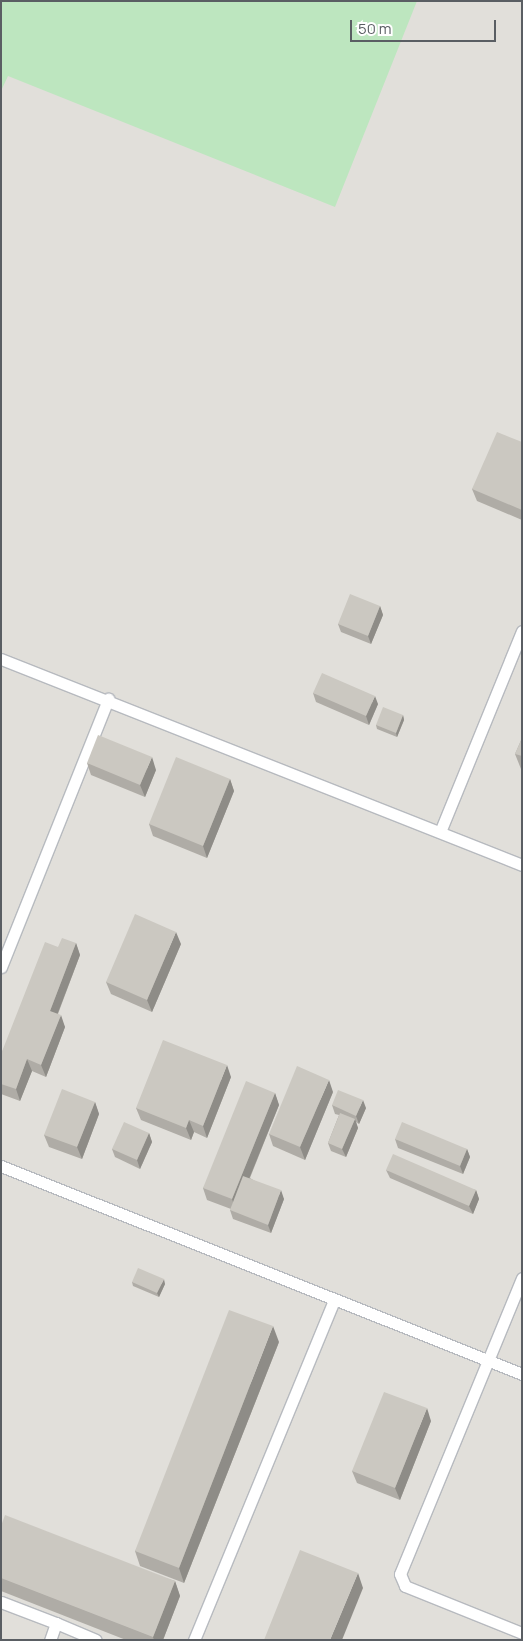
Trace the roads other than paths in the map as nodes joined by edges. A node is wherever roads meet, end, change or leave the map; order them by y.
1 (522, 631) edge
2 (1, 659) edge
3 (108, 699) junction
4 (440, 832) junction
5 (522, 865) edge
6 (1, 967) edge
7 (1, 1166) edge
8 (522, 1278) edge
9 (334, 1300) junction
10 (487, 1360) junction
11 (522, 1374) edge
12 (1, 1602) edge
13 (56, 1624) junction
14 (522, 1633) edge
15 (50, 1640) edge
16 (96, 1640) edge
17 (194, 1640) edge

1 - 4 lane
2 - 3 lane
3 - 4 lane
3 - 6 lane
4 - 5 lane
7 - 9 lane
8 - 10 lane
9 - 10 lane
9 - 17 lane
10 - 11 lane
10 - 14 lane
12 - 13 lane
13 - 15 lane
13 - 16 lane

